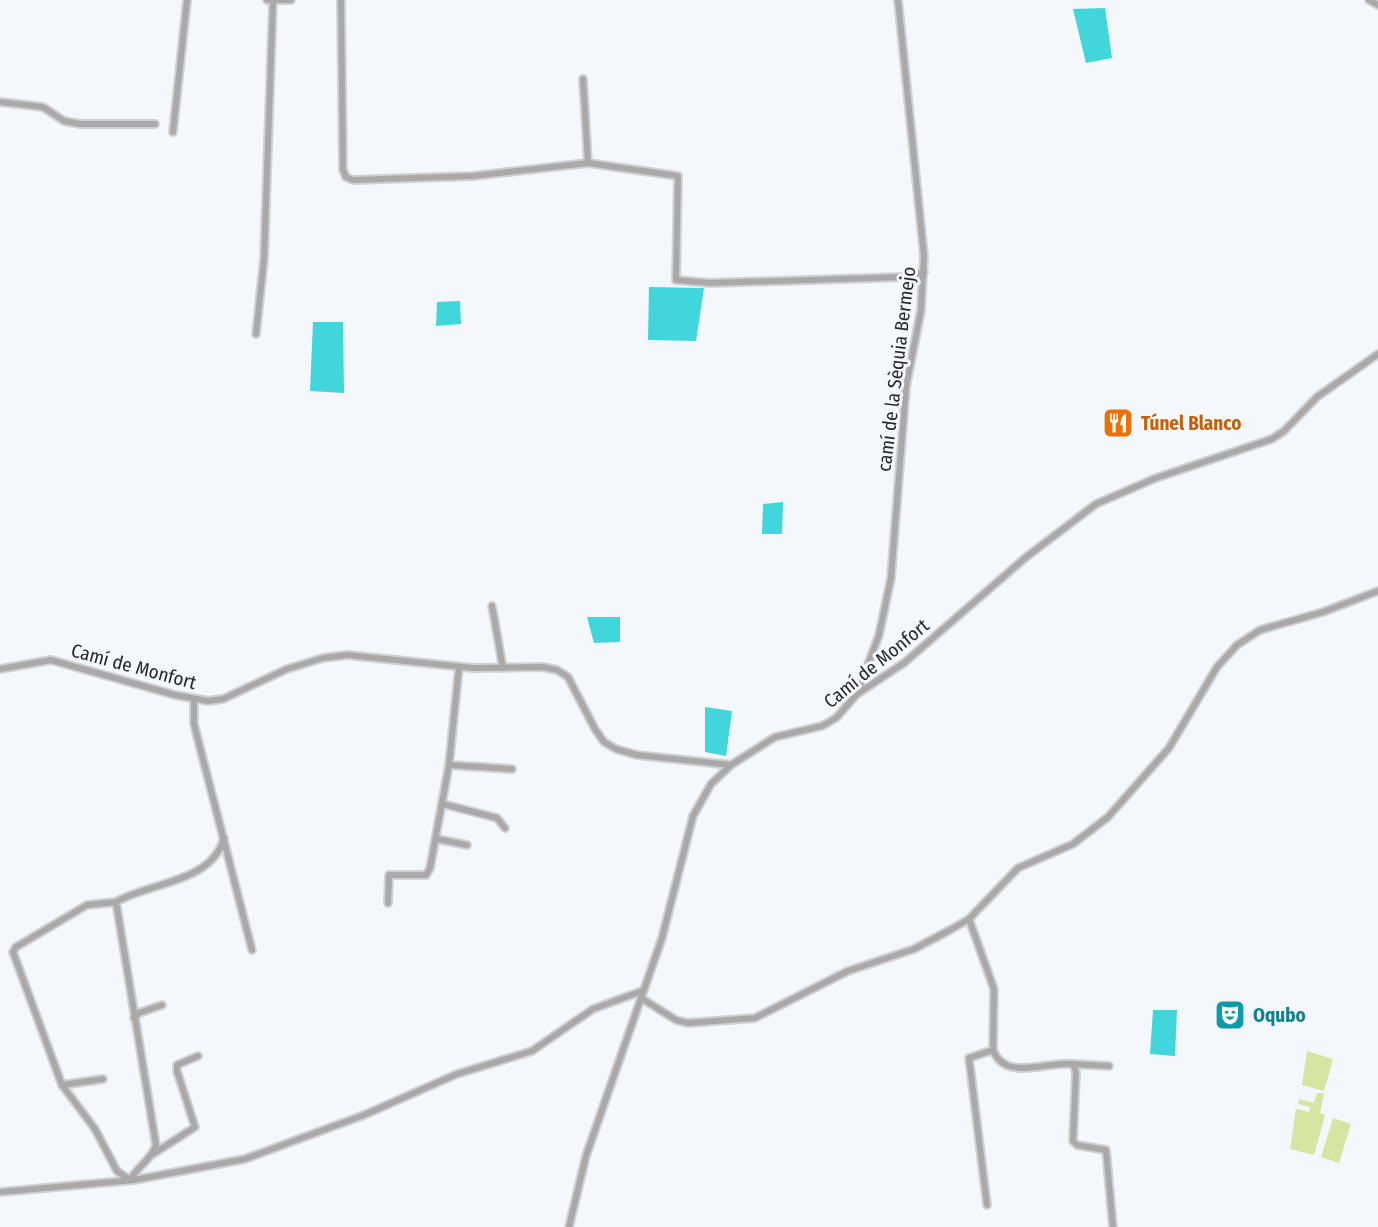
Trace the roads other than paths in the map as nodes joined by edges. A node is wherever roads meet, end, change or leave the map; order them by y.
1 (187, 0) edge
2 (291, 0) edge
3 (341, 0) edge
4 (898, 0) edge
5 (1369, 0) edge
6 (270, 1) edge
7 (1378, 5) edge
8 (583, 79) dead end
9 (0, 102) edge
10 (155, 124) dead end
11 (173, 132) dead end
12 (588, 163) junction
13 (924, 272) junction
14 (256, 334) dead end
15 (1378, 354) edge
16 (1378, 591) edge
17 (492, 606) dead end
18 (458, 667) junction
19 (502, 668) junction
20 (0, 669) edge
21 (857, 694) junction
22 (194, 700) junction
23 (449, 765) junction
24 (731, 765) junction
25 (512, 769) dead end
26 (443, 804) junction
27 (505, 828) dead end
28 (223, 838) junction
29 (437, 839) junction
30 (467, 845) dead end
31 (116, 902) junction
32 (388, 903) dead end
33 (968, 919) junction
34 (252, 950) dead end
35 (641, 994) junction
36 (162, 1004) dead end
37 (134, 1018) junction
38 (993, 1049) junction
39 (198, 1056) dead end
40 (1073, 1064) junction
41 (1109, 1066) dead end
42 (103, 1079) dead end
43 (62, 1084) junction
44 (153, 1154) junction
45 (130, 1180) junction
46 (0, 1192) edge
47 (987, 1206) dead end
48 (569, 1227) edge
49 (1113, 1227) edge

1 - 11 street
2 - 6 street
3 - 12 street
4 - 13 street, camí de la Sèquia Bermejo
5 - 7 street
6 - 14 street
8 - 12 street
9 - 10 street
12 - 13 street
13 - 21 street, camí de la Sèquia Bermejo
15 - 21 street, Camí de Monfort
16 - 33 street
17 - 19 street
18 - 19 street, Camí de Monfort
18 - 22 street, Camí de Monfort
18 - 23 street
19 - 24 street, Camí de Monfort
20 - 22 street, Camí de Monfort
21 - 24 street, Camí de Monfort
22 - 28 street
23 - 25 street
23 - 26 street
24 - 35 street
26 - 27 street
26 - 29 street
28 - 31 street
28 - 34 street
29 - 30 street
29 - 32 street
31 - 37 street
31 - 43 street
33 - 35 street
33 - 38 street
35 - 45 street
35 - 48 street
36 - 37 street
37 - 44 street
38 - 40 street
38 - 47 street
39 - 44 street
40 - 41 street
40 - 49 street
42 - 43 street
43 - 45 street
44 - 45 street
45 - 46 street

